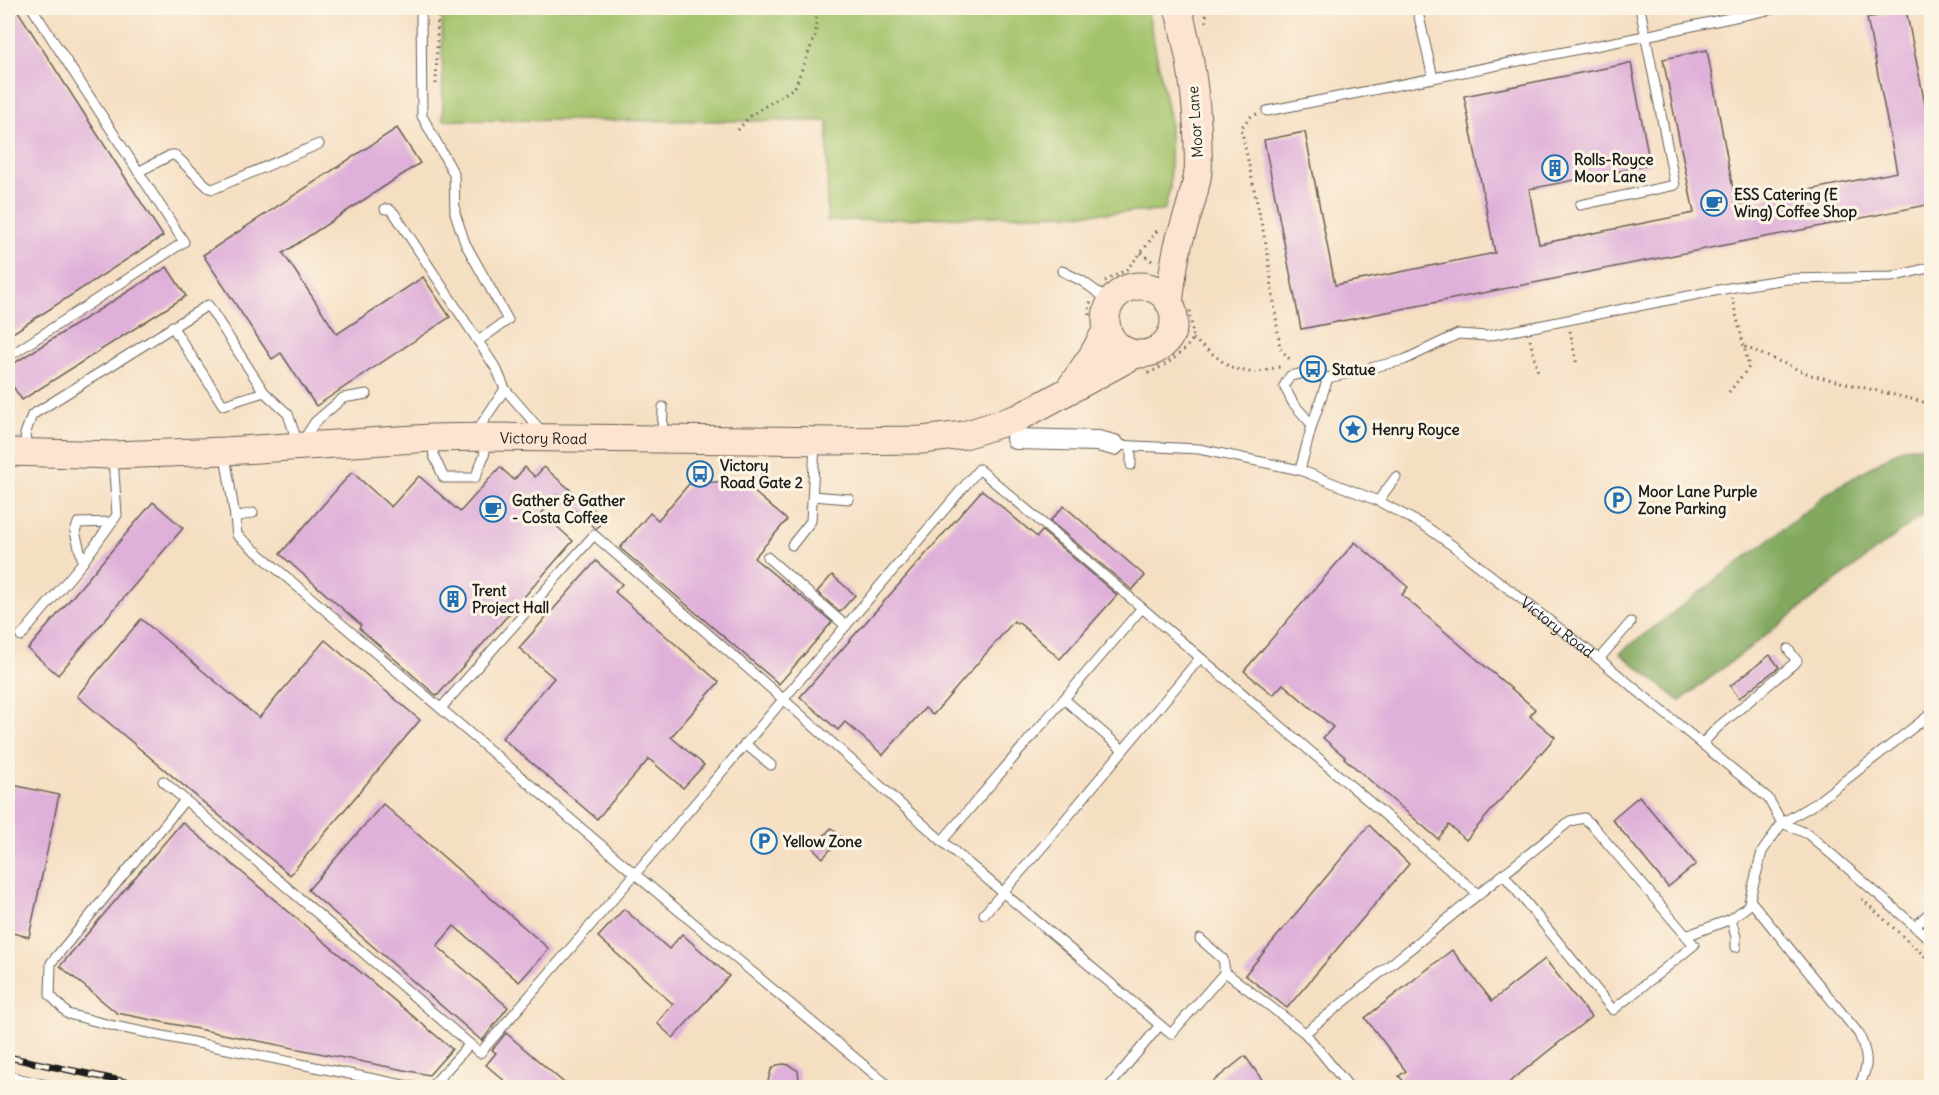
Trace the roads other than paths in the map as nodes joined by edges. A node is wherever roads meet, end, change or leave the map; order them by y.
1 (32, 8) edge
2 (421, 8) edge
3 (1178, 8) edge
4 (1417, 8) edge
5 (1640, 8) edge
6 (1778, 8) edge
7 (1645, 36) junction
8 (1433, 78) junction
9 (1267, 111) road end
10 (319, 144) dead end
11 (138, 172) junction
12 (1580, 205) dead end
13 (385, 209) dead end
14 (1180, 236) junction
15 (1932, 267) edge
16 (1062, 271) dead end
17 (1122, 294) junction
18 (1169, 303) junction
19 (172, 326) junction
20 (1107, 329) junction
21 (478, 341) junction
22 (1136, 354) junction
23 (8, 357) edge
24 (1328, 378) junction
25 (505, 389) junction
26 (1070, 389) junction
27 (264, 392) junction
28 (367, 394) dead end
29 (663, 407) dead end
30 (1312, 425) junction
31 (547, 437) junction
32 (431, 438) junction
33 (480, 438) junction
34 (1016, 439) dead end
35 (662, 440) junction
36 (815, 441) junction
37 (1123, 445) junction
38 (299, 446) junction
39 (225, 451) junction
40 (17, 453) edge
41 (113, 455) junction
42 (1131, 465) dead end
43 (1300, 470) junction
44 (1396, 477) dead end
45 (813, 496) junction
46 (849, 499) dead end
47 (1378, 501) junction
48 (253, 513) dead end
49 (235, 517) junction
50 (111, 522) junction
51 (792, 545) dead end
52 (767, 557) dead end
53 (83, 562) junction
54 (1142, 608) junction
55 (1631, 621) dead end
56 (846, 626) junction
57 (21, 636) dead end
58 (1788, 649) dead end
59 (1200, 658) junction
60 (1599, 659) junction
61 (783, 699) junction
62 (1064, 699) junction
63 (441, 708) junction
64 (1932, 713) edge
65 (745, 744) junction
66 (1702, 744) junction
67 (1123, 750) junction
68 (771, 765) dead end
69 (163, 781) dead end
70 (186, 800) junction
71 (1782, 823) junction
72 (942, 841) junction
73 (635, 874) junction
74 (1504, 875) junction
75 (1002, 892) junction
76 (1479, 895) junction
77 (1750, 900) junction
78 (1932, 910) edge
79 (984, 914) dead end
80 (1731, 919) junction
81 (1915, 927) junction
82 (1686, 936) junction
83 (1200, 939) dead end
84 (1932, 941) edge
85 (1736, 947) dead end
86 (1225, 972) junction
87 (1160, 1024) junction
88 (1305, 1033) junction
89 (470, 1044) junction
90 (8, 1076) edge
91 (60, 1088) edge
92 (418, 1088) edge
93 (430, 1088) edge
94 (891, 1088) edge
95 (1108, 1088) edge
96 (1350, 1088) edge
97 (1858, 1088) edge

1 - 11 lane
2 - 21 lane
3 - 14 street, Moor Lane
4 - 8 lane
5 - 7 lane
6 - 7 lane
7 - 8 lane
7 - 12 lane
8 - 9 lane
10 - 11 lane
11 - 23 lane
13 - 21 lane
14 - 17 street, Moor Lane
14 - 18 street, Moor Lane
15 - 24 lane
16 - 17 lane
17 - 18 street
17 - 20 street
18 - 22 street
19 - 27 lane
19 - 27 lane
19 - 40 lane
20 - 22 street
20 - 26 street, Victory Road
21 - 25 lane
22 - 26 street, Victory Road
24 - 30 lane
24 - 30 lane
25 - 31 lane
25 - 33 lane
26 - 36 street, Victory Road
27 - 38 lane
28 - 38 lane
29 - 35 lane
30 - 43 lane
31 - 33 street, Victory Road
31 - 35 street, Victory Road
32 - 33 street, Victory Road
32 - 33 lane
32 - 38 street, Victory Road
34 - 37 street
35 - 36 street, Victory Road
36 - 45 lane
37 - 42 lane
37 - 43 lane, Victory Road
38 - 39 street, Victory Road
39 - 41 street, Victory Road
39 - 49 lane
40 - 41 street, Victory Road
41 - 50 lane
43 - 47 lane, Victory Road
44 - 47 lane
45 - 46 lane
45 - 51 lane
47 - 60 lane, Victory Road
48 - 49 lane
49 - 63 lane
50 - 53 lane
50 - 53 lane
52 - 56 lane
53 - 57 lane
54 - 56 lane
54 - 59 lane
54 - 62 lane
55 - 60 lane
56 - 61 lane
58 - 66 lane
59 - 67 lane
59 - 76 lane
60 - 66 lane, Victory Road
61 - 63 lane
61 - 65 lane
61 - 72 lane
62 - 67 lane
62 - 72 lane
63 - 73 lane
64 - 71 lane
65 - 68 lane
65 - 73 lane
66 - 71 lane, Victory Road
67 - 75 lane
69 - 70 lane
70 - 89 lane
70 - 92 lane
71 - 77 lane
71 - 81 lane
72 - 75 lane
73 - 89 lane
73 - 94 lane
74 - 76 lane
74 - 82 lane
74 - 82 lane
75 - 79 lane
75 - 87 lane
76 - 88 lane
77 - 80 lane
77 - 97 lane
78 - 81 lane
80 - 82 lane
80 - 85 lane
81 - 84 lane
83 - 86 lane
86 - 87 lane
86 - 88 lane
87 - 95 lane
88 - 96 lane
89 - 93 lane
90 - 91 lane

